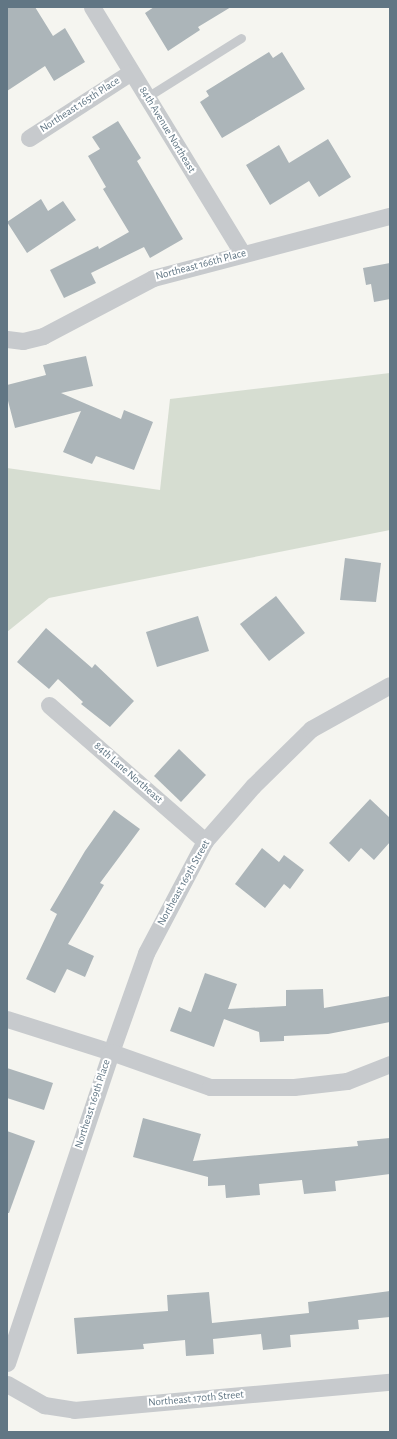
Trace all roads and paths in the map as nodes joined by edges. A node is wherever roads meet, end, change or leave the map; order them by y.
1 (92, 7) edge
2 (241, 38) dead end
3 (131, 72) junction
4 (147, 97) junction
5 (30, 138) dead end
6 (390, 216) edge
7 (242, 253) junction
8 (15, 340) edge
9 (390, 685) edge
10 (49, 705) dead end
11 (205, 841) junction
12 (7, 1019) edge
13 (111, 1052) junction
14 (390, 1064) edge
15 (7, 1363) edge
16 (390, 1382) edge
17 (7, 1384) edge

1 - 3 street, 84th Avenue Northeast
2 - 4 lane
3 - 4 street, 84th Avenue Northeast
3 - 5 street, Northeast 165th Place
4 - 7 street, 84th Avenue Northeast
6 - 7 street, Northeast 166th Place
7 - 8 street, Northeast 166th Place
9 - 11 street, Northeast 169th Street
10 - 11 street, 84th Lane Northeast
11 - 13 street, Northeast 169th Street
12 - 13 street
13 - 14 street, Northeast 169th Place
13 - 15 street, Northeast 169th Place
16 - 17 street, Northeast 170th Street

